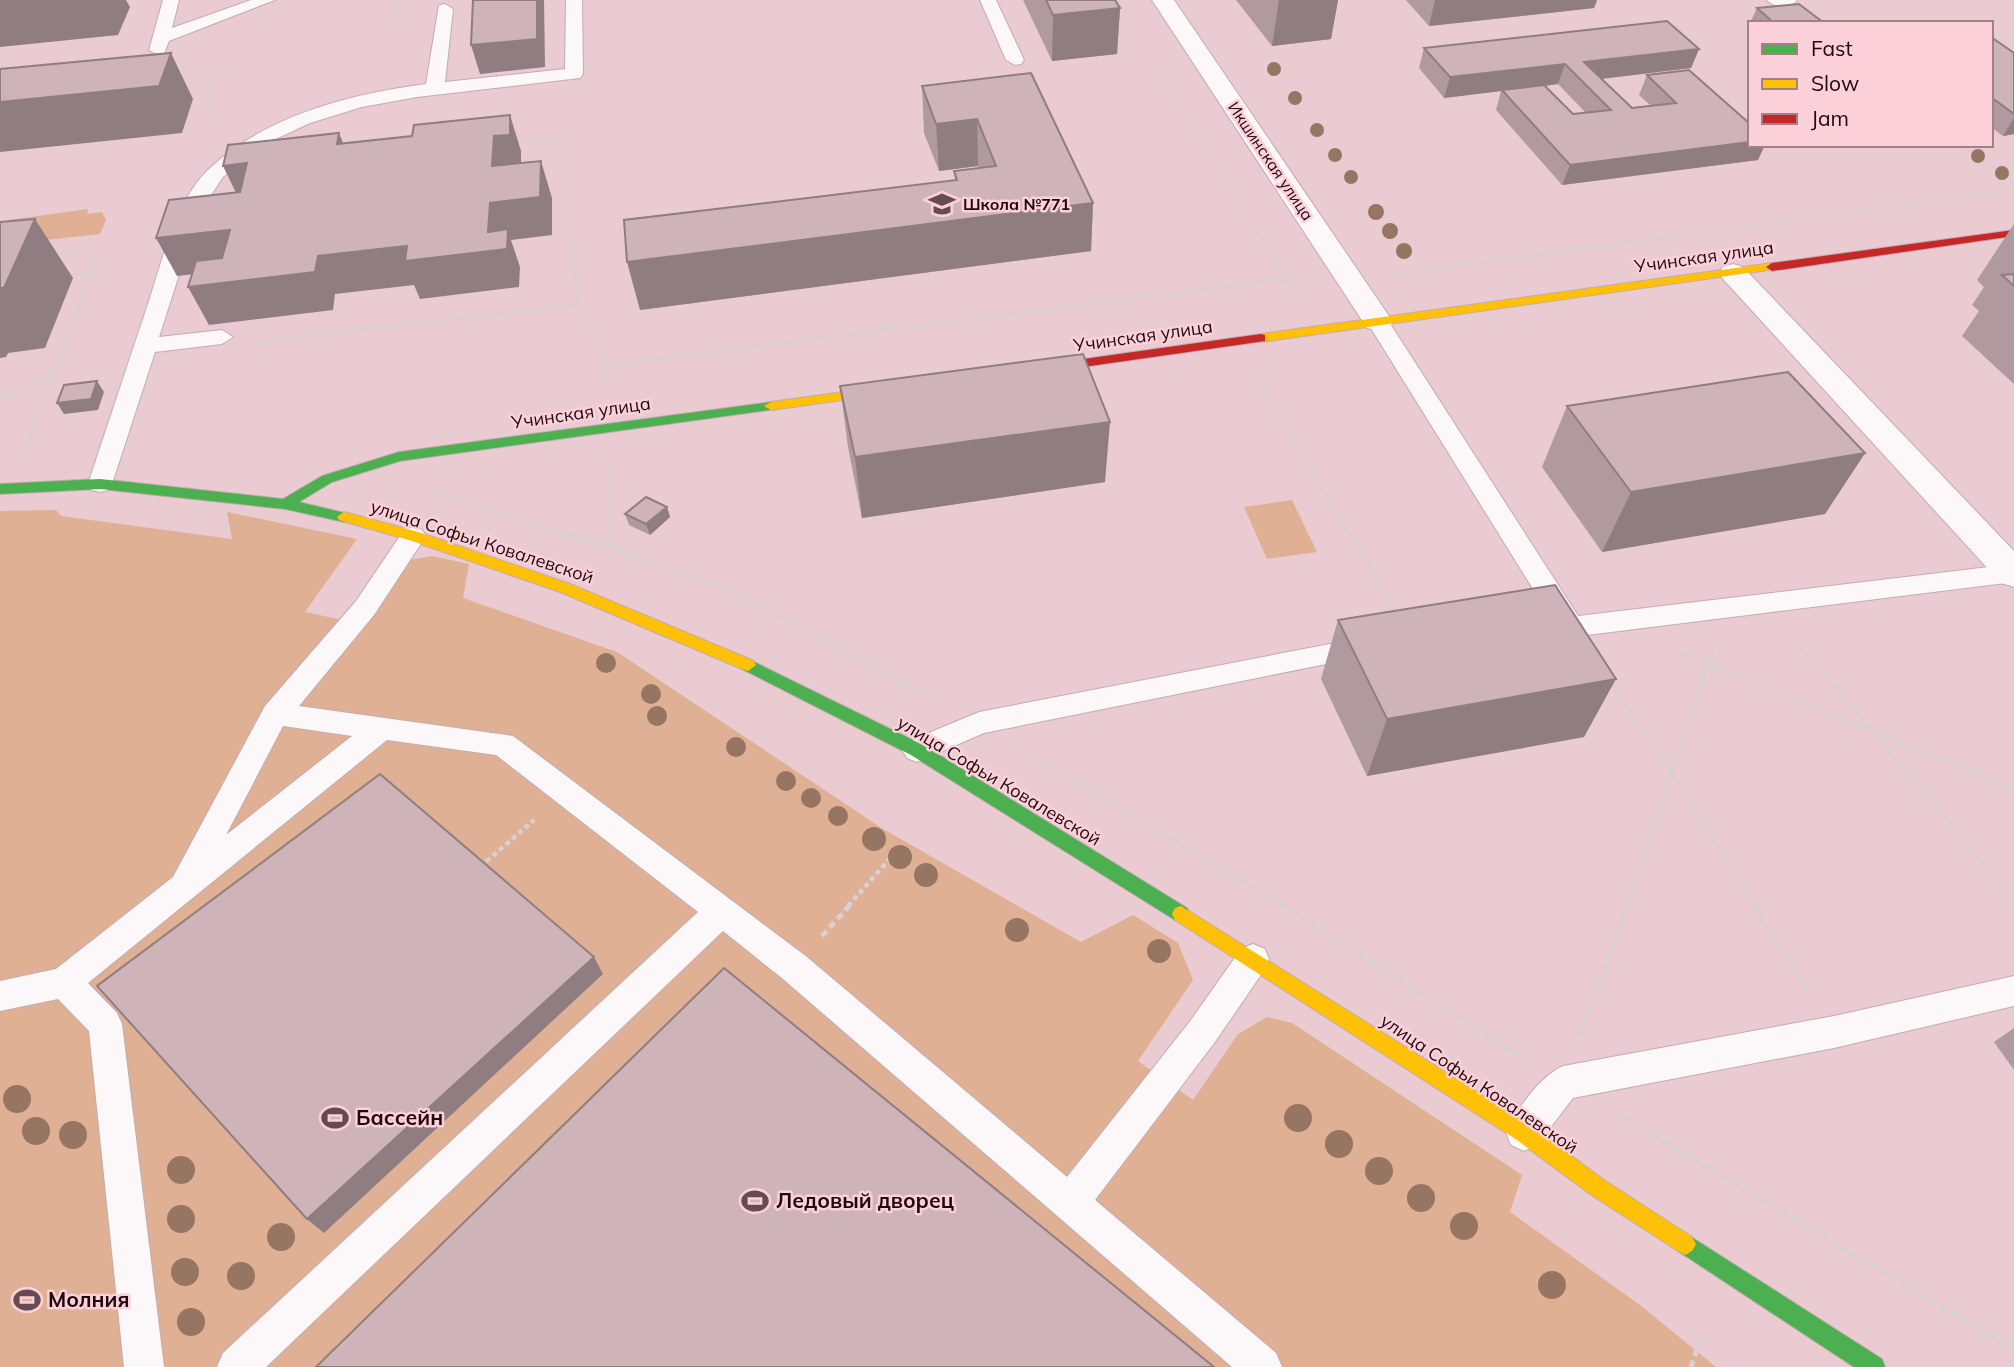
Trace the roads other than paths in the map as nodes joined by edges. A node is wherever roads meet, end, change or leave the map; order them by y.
1 (171, 0) edge
2 (267, 0) edge
3 (574, 0) edge
4 (988, 0) edge
5 (1163, 0) edge
6 (1775, 0) edge
7 (1789, 0) edge
8 (445, 9) dead end
9 (161, 38) junction
10 (148, 59) edge
11 (1015, 60) dead end
12 (435, 88) junction
13 (2014, 233) edge
14 (1733, 273) junction
15 (1378, 322) junction
16 (222, 337) road end
17 (144, 346) junction
18 (1017, 373) edge
19 (908, 387) edge
20 (100, 484) junction
21 (0, 489) edge
22 (285, 504) junction
23 (414, 536) junction
24 (2014, 573) edge
25 (1412, 639) edge
26 (275, 714) junction
27 (382, 728) junction
28 (917, 751) junction
29 (182, 888) junction
30 (721, 912) junction
31 (1253, 959) junction
32 (64, 982) junction
33 (2014, 991) edge
34 (0, 996) edge
35 (1524, 1133) junction
36 (1071, 1202) junction
37 (144, 1367) edge
38 (237, 1367) edge
39 (1262, 1367) edge
40 (1874, 1367) edge

1 - 9 lane
2 - 9 lane
3 - 12 lane
4 - 11 lane
5 - 15 street, Икшинская улица
6 - 7 lane
8 - 12 lane
9 - 10 lane
12 - 17 lane
13 - 14 street, Учинская улица
14 - 15 street, Учинская улица
14 - 24 street
15 - 18 street, Учинская улица
15 - 24 lane
16 - 17 lane
17 - 20 lane
19 - 22 street, Учинская улица
20 - 21 street, улица Софьи Ковалевской
20 - 22 street, улица Софьи Ковалевской
22 - 23 street, улица Софьи Ковалевской
23 - 26 lane
23 - 28 street, улица Софьи Ковалевской
25 - 28 lane
26 - 27 lane
26 - 29 lane
27 - 29 lane
27 - 30 lane
28 - 31 street, улица Софьи Ковалевской
29 - 32 lane
30 - 36 lane
30 - 38 lane
31 - 35 street, улица Софьи Ковалевской
31 - 36 lane
32 - 34 lane
32 - 37 lane
33 - 35 lane
35 - 40 street, улица Софьи Ковалевской
36 - 39 lane

